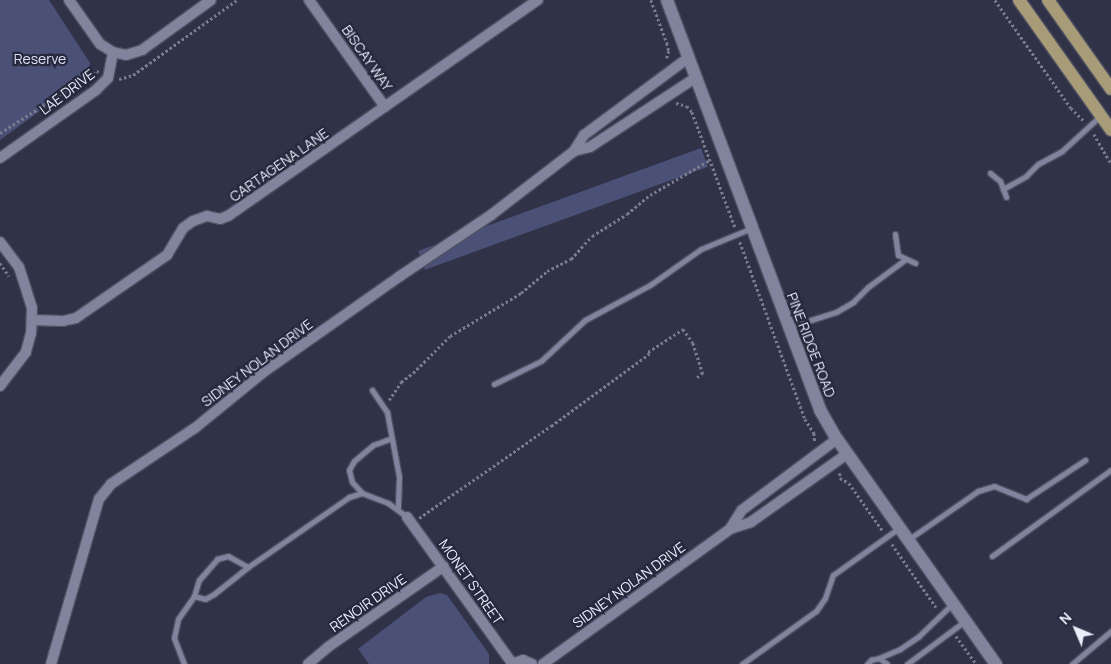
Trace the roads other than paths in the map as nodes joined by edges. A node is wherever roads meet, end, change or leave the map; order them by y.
1 (69, 0) edge
2 (211, 0) edge
3 (309, 0) edge
4 (538, 0) edge
5 (667, 0) edge
6 (1019, 0) edge
7 (1048, 0) edge
8 (113, 52) junction
9 (688, 58) junction
10 (695, 78) junction
11 (1111, 89) edge
12 (385, 107) junction
13 (1101, 116) junction
14 (1111, 130) edge
15 (574, 151) junction
16 (0, 158) edge
17 (990, 173) dead end
18 (1004, 189) junction
19 (1006, 198) dead end
20 (752, 228) junction
21 (895, 234) dead end
22 (0, 242) edge
23 (906, 259) junction
24 (915, 263) dead end
25 (32, 320) junction
26 (789, 328) junction
27 (494, 384) dead end
28 (0, 386) edge
29 (372, 390) dead end
30 (392, 438) junction
31 (837, 439) junction
32 (848, 454) junction
33 (1085, 460) dead end
34 (1111, 470) edge
35 (362, 493) junction
36 (398, 509) junction
37 (410, 520) joint
38 (900, 527) junction
39 (730, 529) junction
40 (908, 540) junction
41 (992, 556) dead end
42 (444, 566) junction
43 (248, 567) junction
44 (194, 596) junction
45 (953, 602) junction
46 (966, 621) junction
47 (1111, 630) edge
48 (879, 658) junction
49 (51, 664) edge
50 (184, 664) edge
51 (308, 664) edge
52 (511, 664) edge
53 (532, 664) edge
54 (543, 664) edge
55 (742, 664) edge
56 (867, 664) edge
57 (888, 664) edge
58 (908, 664) edge
59 (996, 664) edge
60 (1072, 664) edge

1 - 8 street
2 - 8 street
3 - 12 street, BISCAY WAY
4 - 12 street, CARTAGENA LANE
5 - 9 street, PINE RIDGE ROAD
6 - 13 main road
7 - 11 main road
8 - 16 street, LAE DRIVE
9 - 10 street, PINE RIDGE ROAD
9 - 15 street, SIDNEY NOLAN DRIVE
10 - 15 street, SIDNEY NOLAN DRIVE
10 - 20 street, PINE RIDGE ROAD
12 - 25 street, CARTAGENA LANE
13 - 14 main road
13 - 18 lane
15 - 49 street, SIDNEY NOLAN DRIVE
17 - 18 lane
18 - 19 lane
20 - 26 street, PINE RIDGE ROAD
20 - 27 lane
21 - 23 lane
22 - 25 street
23 - 24 lane
23 - 26 lane
25 - 28 street
26 - 31 street, PINE RIDGE ROAD
29 - 30 lane
30 - 35 lane
30 - 36 lane
31 - 32 street, PINE RIDGE ROAD
31 - 39 street, SIDNEY NOLAN DRIVE
32 - 38 street, PINE RIDGE ROAD
32 - 39 street, SIDNEY NOLAN DRIVE
33 - 40 lane
34 - 41 lane
35 - 36 lane
35 - 43 lane
36 - 37 lane
37 - 42 street, MONET STREET
38 - 40 street, PINE RIDGE ROAD
38 - 55 lane
39 - 54 street, SIDNEY NOLAN DRIVE
40 - 45 street, PINE RIDGE ROAD
42 - 51 street, RENOIR DRIVE
42 - 52 street, MONET STREET
43 - 44 lane
43 - 44 lane
44 - 50 lane
45 - 46 street, PINE RIDGE ROAD
45 - 48 lane
46 - 58 lane
46 - 59 street, PINE RIDGE ROAD
47 - 60 lane
48 - 56 lane
48 - 57 lane
52 - 53 street

